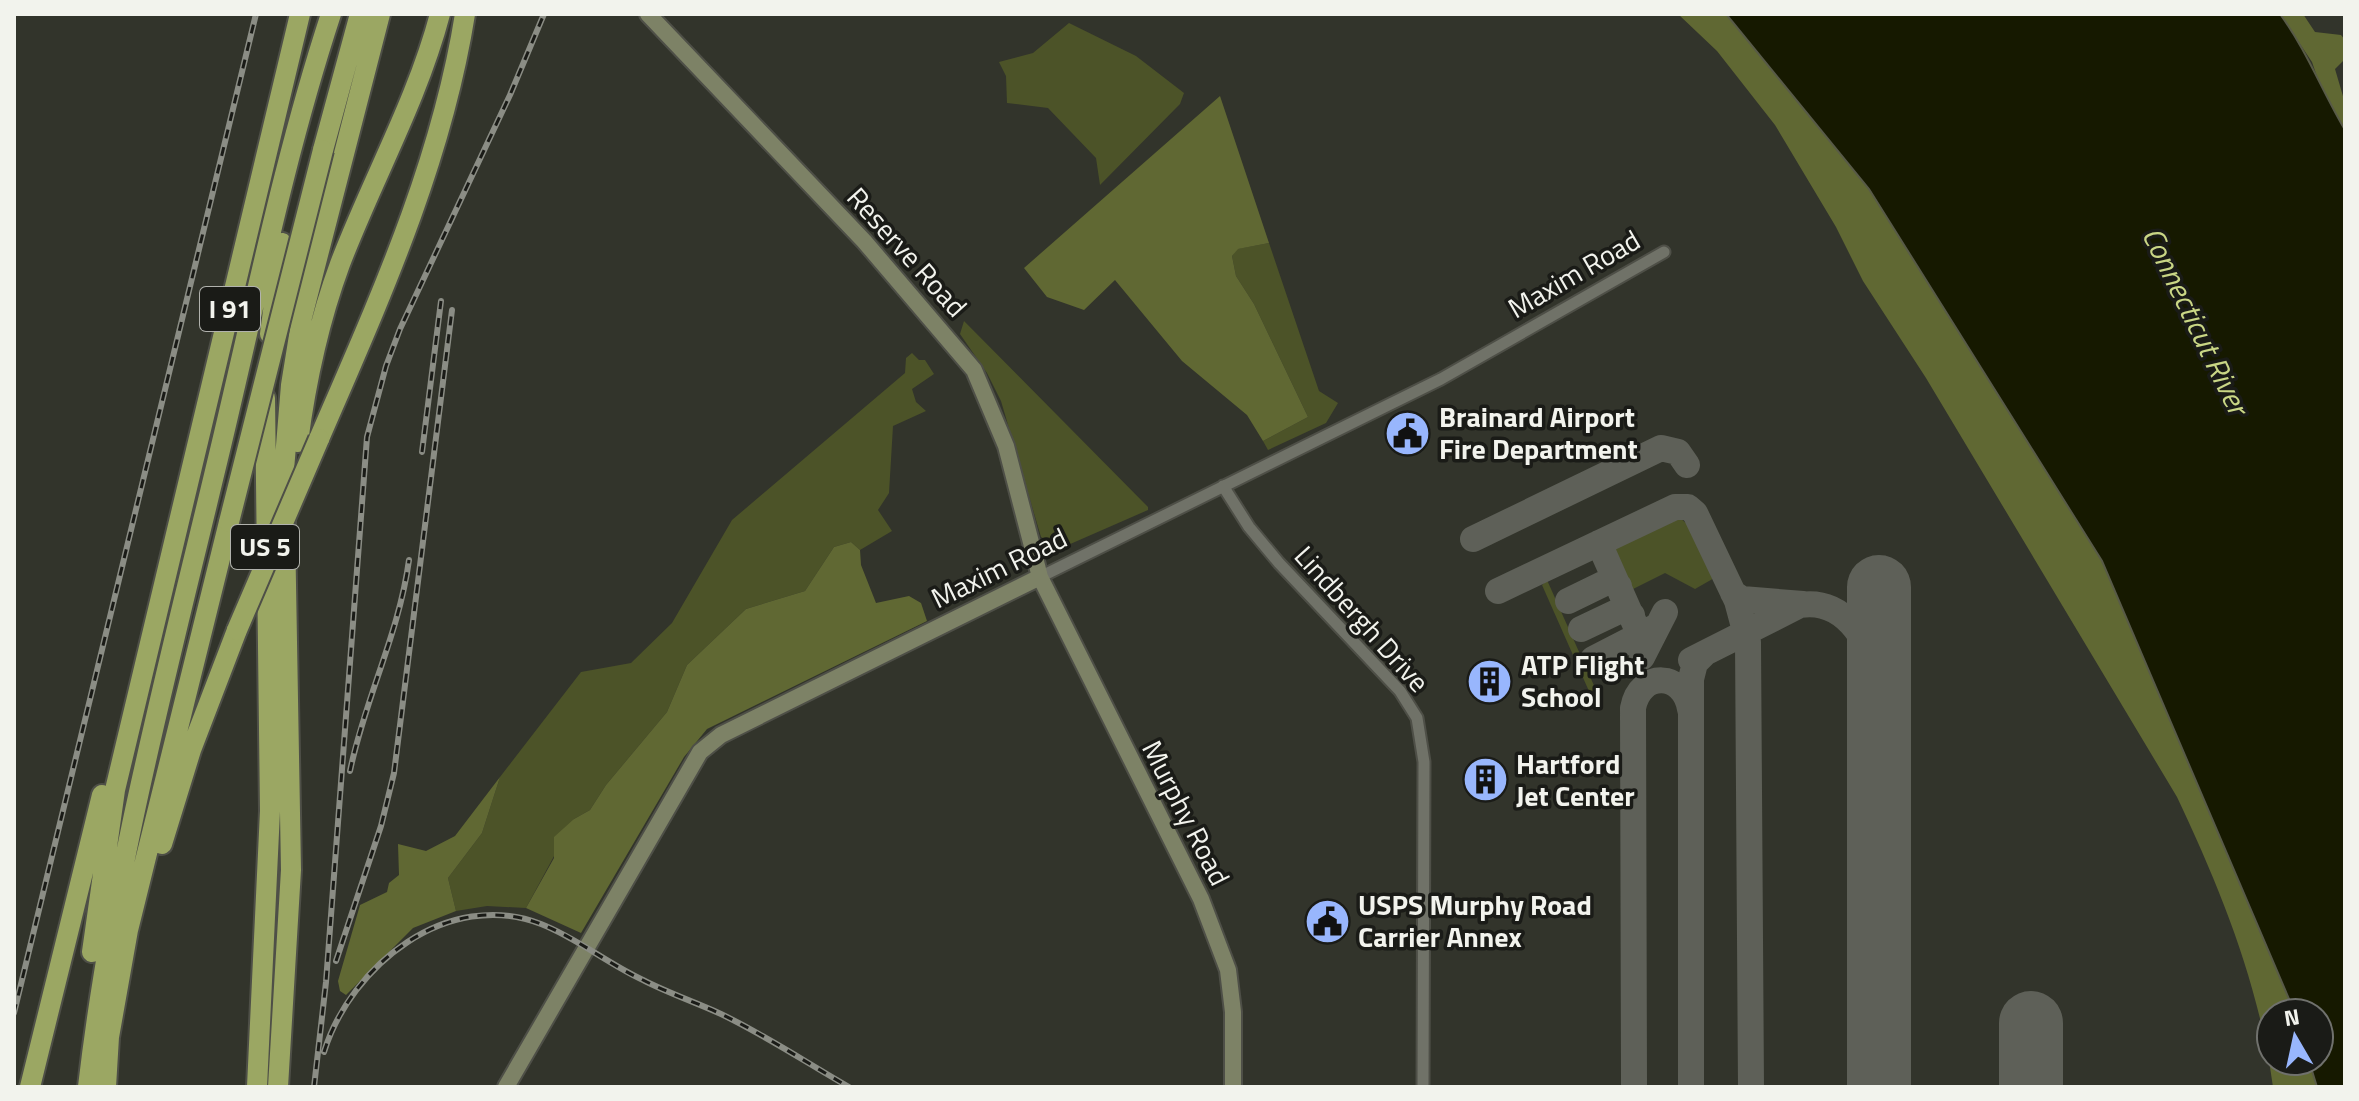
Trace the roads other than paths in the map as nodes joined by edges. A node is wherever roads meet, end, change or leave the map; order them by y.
1 (300, 14) edge
2 (331, 14) edge
3 (339, 14) edge
4 (360, 14) edge
5 (380, 14) edge
6 (440, 14) edge
7 (465, 14) edge
8 (648, 14) edge
9 (1664, 252) dead end
10 (1223, 486) junction
11 (1040, 577) junction
12 (159, 604) junction
13 (287, 625) junction
14 (30, 1087) edge
15 (77, 1087) edge
16 (88, 1087) edge
17 (106, 1087) edge
18 (116, 1087) edge
19 (257, 1087) edge
20 (278, 1087) edge
21 (506, 1087) edge
22 (1233, 1087) edge
23 (1423, 1087) edge

1 - 12 highway, I 91
2 - 16 highway
3 - 19 highway, US 5
4 - 17 highway, bridge
5 - 13 highway, US 5
6 - 13 highway
7 - 18 highway, bridge
8 - 11 street, Reserve Road
9 - 10 street, Maxim Road
10 - 11 street, Maxim Road
10 - 23 street, Lindbergh Drive
11 - 21 street, Maxim Road
11 - 22 street, Murphy Road
12 - 14 highway
12 - 15 highway, I 91
13 - 20 highway, US 5

